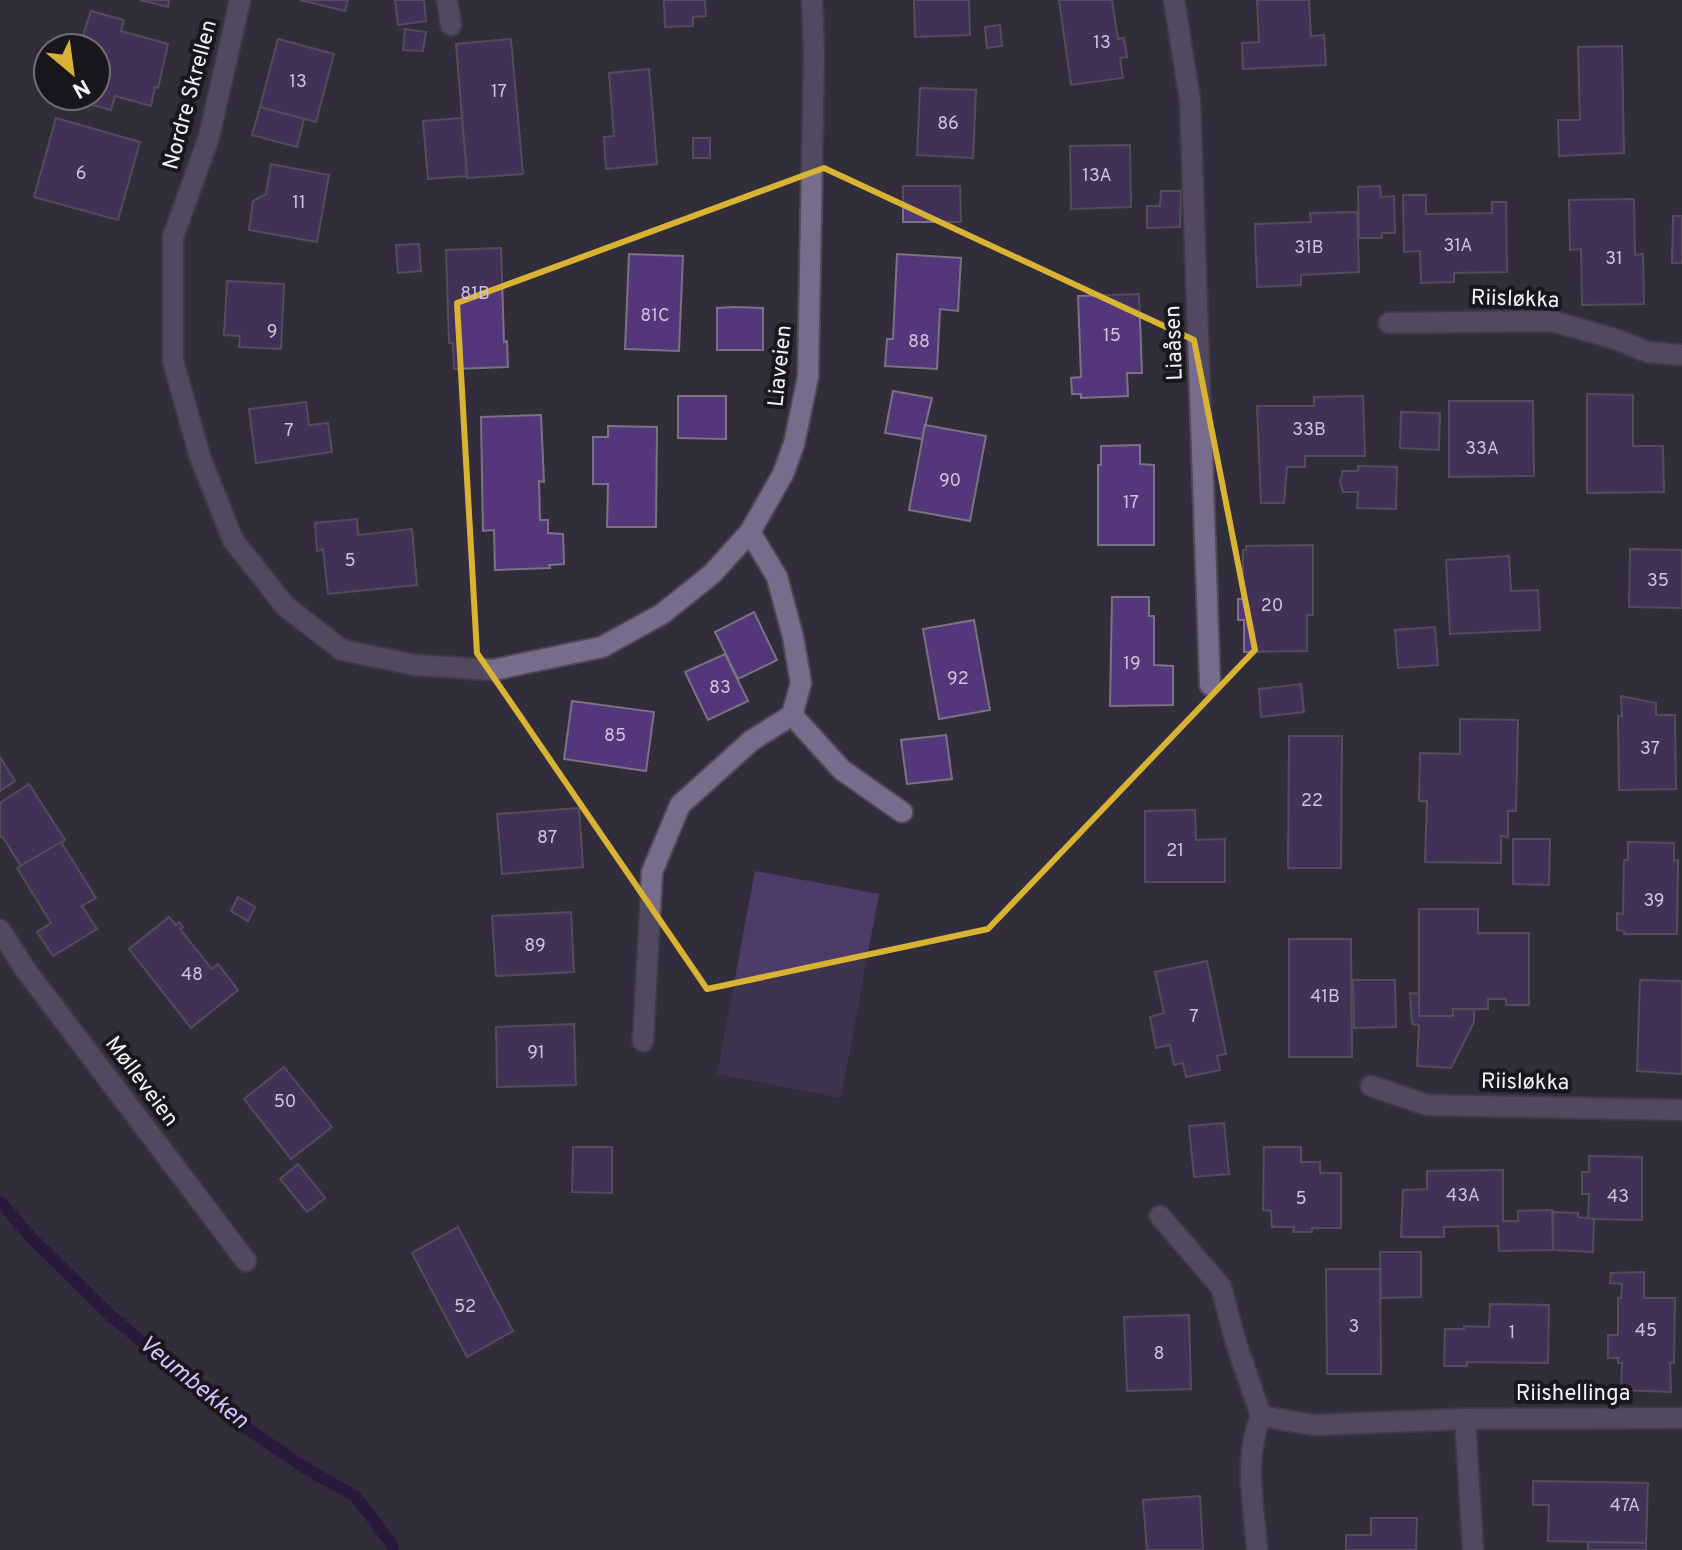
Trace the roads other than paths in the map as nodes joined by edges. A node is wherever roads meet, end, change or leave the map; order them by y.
1 (240, 0) edge
2 (447, 0) edge
3 (812, 0) edge
4 (1174, 0) edge
5 (451, 25) dead end
6 (1389, 323) dead end
7 (1682, 355) edge
8 (750, 532) junction
9 (1210, 685) dead end
10 (792, 715) junction
11 (902, 812) dead end
12 (0, 930) edge
13 (643, 1041) dead end
14 (1371, 1086) dead end
15 (1682, 1110) edge
16 (1160, 1216) dead end
17 (246, 1261) dead end
18 (1261, 1416) junction
19 (1682, 1418) edge
20 (1465, 1419) junction
21 (1257, 1550) edge
22 (1473, 1550) edge

1 - 8 street, Nordre Skrellen
2 - 5 street
3 - 8 street, Liaveien
4 - 9 street, Liaåsen
6 - 7 street, Riisløkka
8 - 10 street
10 - 11 street
10 - 13 street
12 - 17 street, Mølleveien
14 - 15 street, Riisløkka
16 - 18 street
18 - 20 street, Riishellinga
18 - 21 street
19 - 20 street, Riishellinga
20 - 22 street

